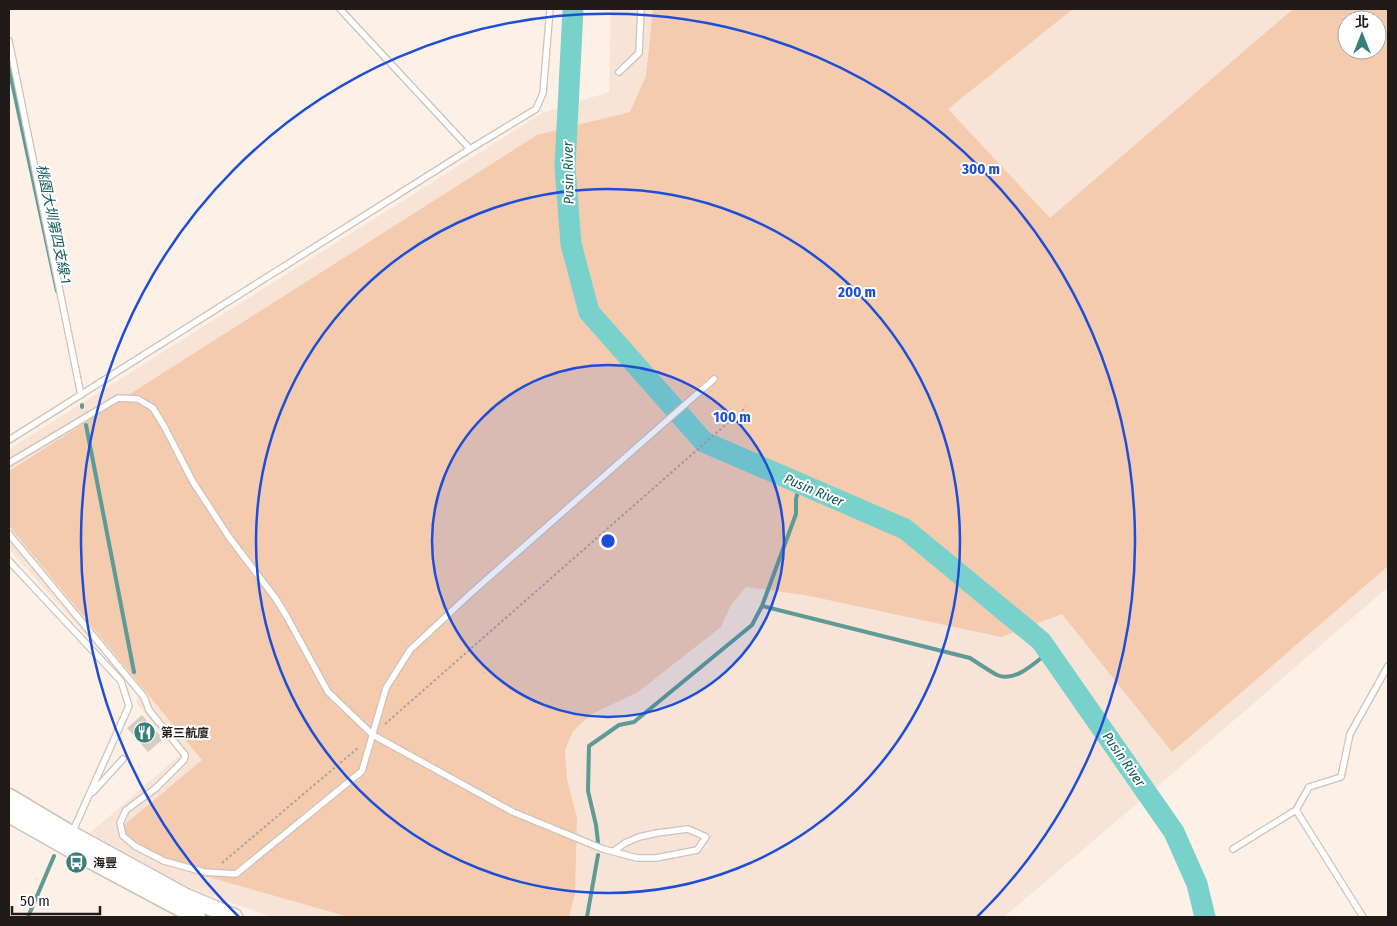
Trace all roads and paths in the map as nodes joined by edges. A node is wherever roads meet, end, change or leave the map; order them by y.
1 (340, 9) edge
2 (550, 9) edge
3 (641, 9) edge
4 (9, 41) edge
5 (619, 72) dead end
6 (470, 149) junction
7 (714, 379) dead end
8 (80, 395) junction
9 (746, 407) dead end
10 (9, 440) edge
11 (9, 463) edge
12 (9, 534) edge
13 (9, 561) edge
14 (1388, 666) edge
15 (373, 734) junction
16 (123, 760) dead end
17 (88, 797) junction
18 (11, 800) edge
19 (1296, 810) junction
20 (69, 840) junction
21 (1233, 849) dead end
22 (614, 851) junction
23 (204, 872) junction
24 (197, 917) edge
25 (234, 917) edge
26 (1363, 917) edge

1 - 6 lane
2 - 6 lane
3 - 5 lane
4 - 8 lane
6 - 8 lane
7 - 15 lane
8 - 10 lane
9 - 15 path
11 - 15 lane
12 - 23 lane
13 - 17 lane
14 - 19 lane
15 - 22 lane
15 - 23 path
15 - 23 lane
16 - 17 lane
17 - 20 lane
18 - 20 main road
19 - 21 lane
19 - 26 lane
20 - 24 main road
20 - 25 main road
22 - 22 lane

